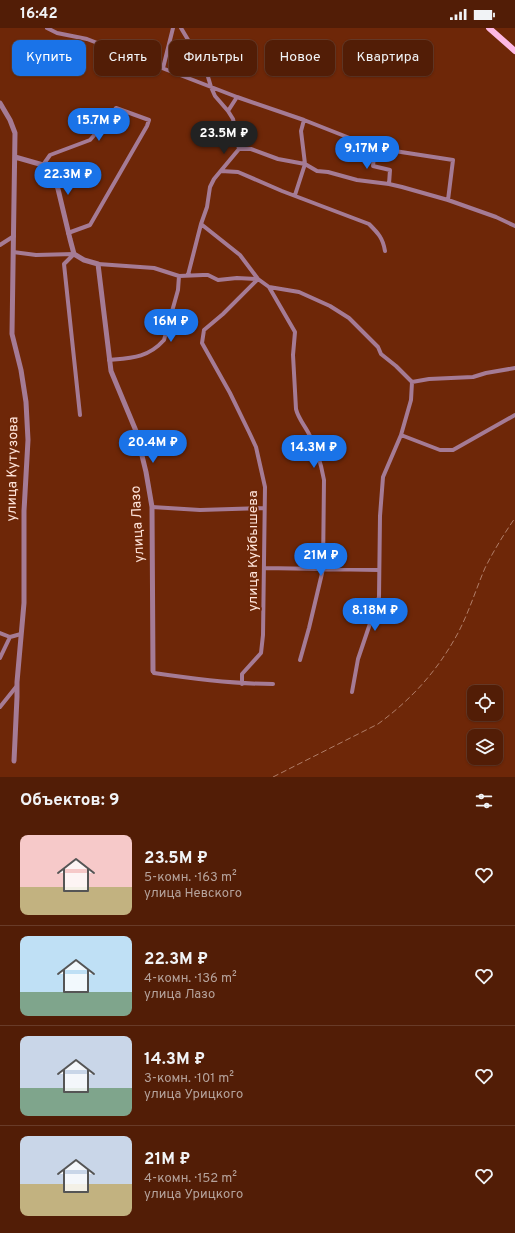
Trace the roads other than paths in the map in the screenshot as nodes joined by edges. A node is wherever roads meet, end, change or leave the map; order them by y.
1 (47, 28) edge
2 (173, 28) edge
3 (181, 28) edge
4 (489, 28) edge
5 (515, 51) edge
6 (163, 68) junction
7 (211, 87) junction
8 (237, 97) junction
9 (0, 103) edge
10 (228, 111) junction
11 (304, 120) junction
12 (375, 148) junction
13 (239, 149) junction
14 (15, 157) junction
15 (305, 164) junction
16 (43, 166) junction
17 (221, 171) junction
18 (389, 184) junction
19 (295, 195) junction
20 (448, 200) junction
21 (201, 224) junction
22 (515, 226) edge
23 (68, 233) junction
24 (14, 236) junction
25 (0, 245) edge
26 (385, 251) dead end
27 (14, 252) junction
28 (74, 254) junction
29 (98, 264) junction
30 (188, 275) junction
31 (179, 276) junction
32 (258, 280) junction
33 (269, 287) junction
34 (109, 360) junction
35 (515, 368) edge
36 (412, 382) junction
37 (80, 415) dead end
38 (515, 415) edge
39 (401, 435) junction
40 (152, 507) junction
41 (264, 508) junction
42 (264, 568) junction
43 (323, 570) junction
44 (379, 570) junction
45 (0, 633) edge
46 (21, 634) junction
47 (10, 637) junction
48 (0, 658) edge
49 (300, 660) dead end
50 (153, 671) joint
51 (242, 684) junction
52 (273, 684) dead end
53 (16, 687) junction
54 (352, 692) dead end
55 (0, 707) edge
56 (14, 761) dead end

1 - 6 street
2 - 6 street
3 - 7 street
4 - 5 main road
6 - 7 street
7 - 8 street
7 - 10 street
8 - 10 street
8 - 11 street
9 - 14 street
10 - 13 street
11 - 12 street
11 - 15 street
12 - 18 street
12 - 20 street
13 - 15 street
13 - 17 street
14 - 16 street
14 - 24 street, улица Кутузова
15 - 18 street
15 - 19 street
16 - 23 street
16 - 23 street
17 - 19 street
17 - 21 street
18 - 20 street
19 - 26 street
20 - 22 street
21 - 30 street
21 - 32 street
23 - 28 street
24 - 25 street
24 - 27 street, улица Кутузова
27 - 28 street
27 - 46 street, улица Кутузова
28 - 29 street
28 - 37 street
29 - 31 street
29 - 34 street, улица Лазо
30 - 31 street
30 - 32 street
31 - 34 street
32 - 33 street
32 - 41 street, улица Куйбышева
33 - 36 street
33 - 43 street
34 - 40 street, улица Лазо
35 - 36 street
36 - 39 street
38 - 39 street
39 - 44 street
40 - 41 street
40 - 50 street, улица Лазо
41 - 42 street, улица Куйбышева
42 - 43 street
42 - 51 street, улица Куйбышева
43 - 44 street
43 - 49 street
44 - 54 street
45 - 47 street
46 - 47 street
46 - 53 street, улица Кутузова
47 - 48 street
50 - 51 street, улица Лазо
51 - 52 street, улица Лазо
53 - 55 street
53 - 56 street, улица Кутузова

